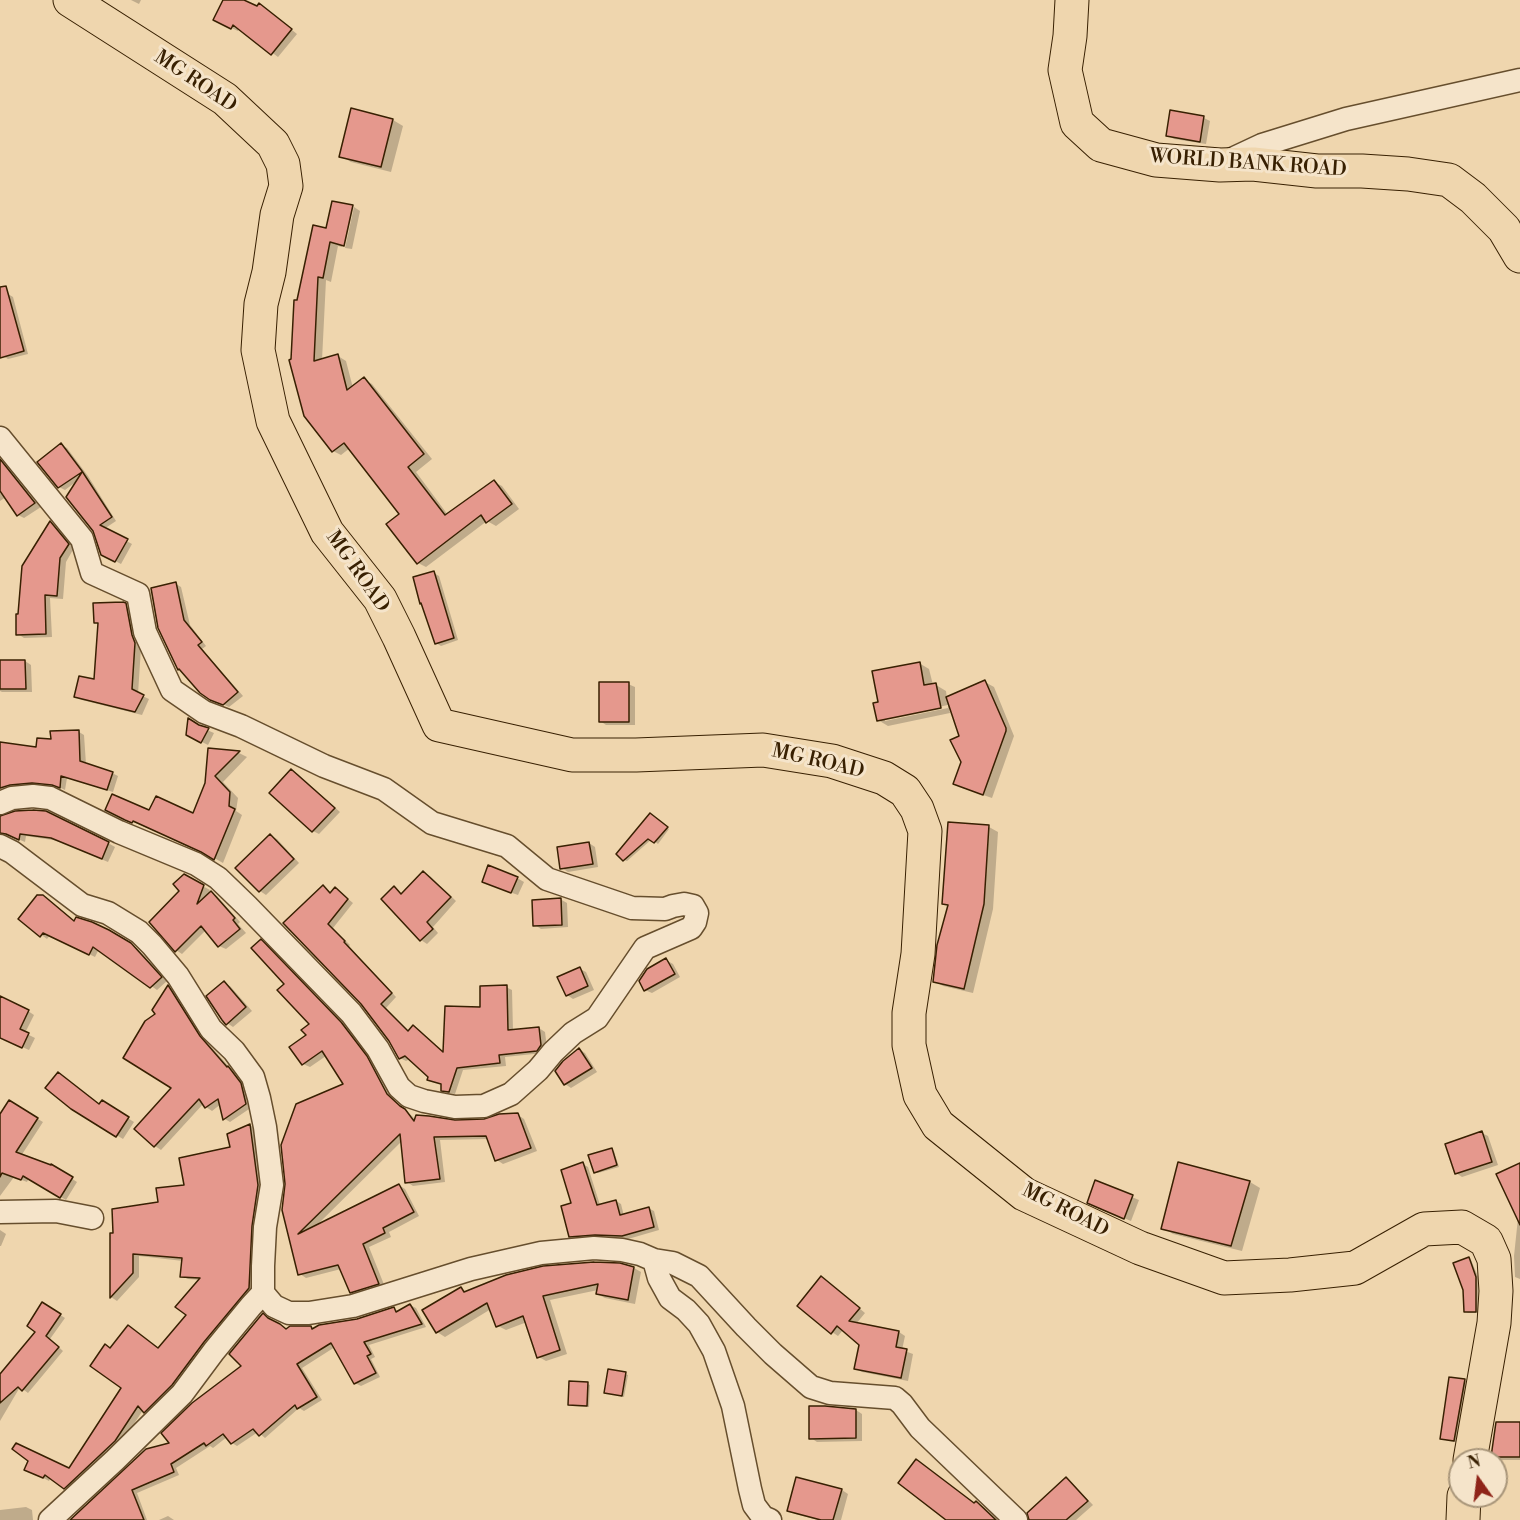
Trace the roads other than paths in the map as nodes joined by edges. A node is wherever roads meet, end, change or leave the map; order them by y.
1 (70, 0) edge
2 (1072, 0) edge
3 (1520, 81) edge
4 (1220, 165) junction
5 (1520, 256) edge
6 (0, 438) edge
7 (0, 803) edge
8 (0, 846) edge
9 (0, 1212) edge
10 (92, 1218) dead end
11 (654, 1260) junction
12 (263, 1293) junction
13 (1472, 1448) edge
14 (50, 1520) edge
15 (770, 1520) edge
16 (1016, 1520) edge

1 - 13 main road, MG ROAD
2 - 4 main road, WORLD BANK ROAD
3 - 4 street
4 - 5 main road, WORLD BANK ROAD
6 - 7 street
8 - 12 street
9 - 10 street
11 - 12 street
11 - 15 street
11 - 16 street
12 - 14 street

